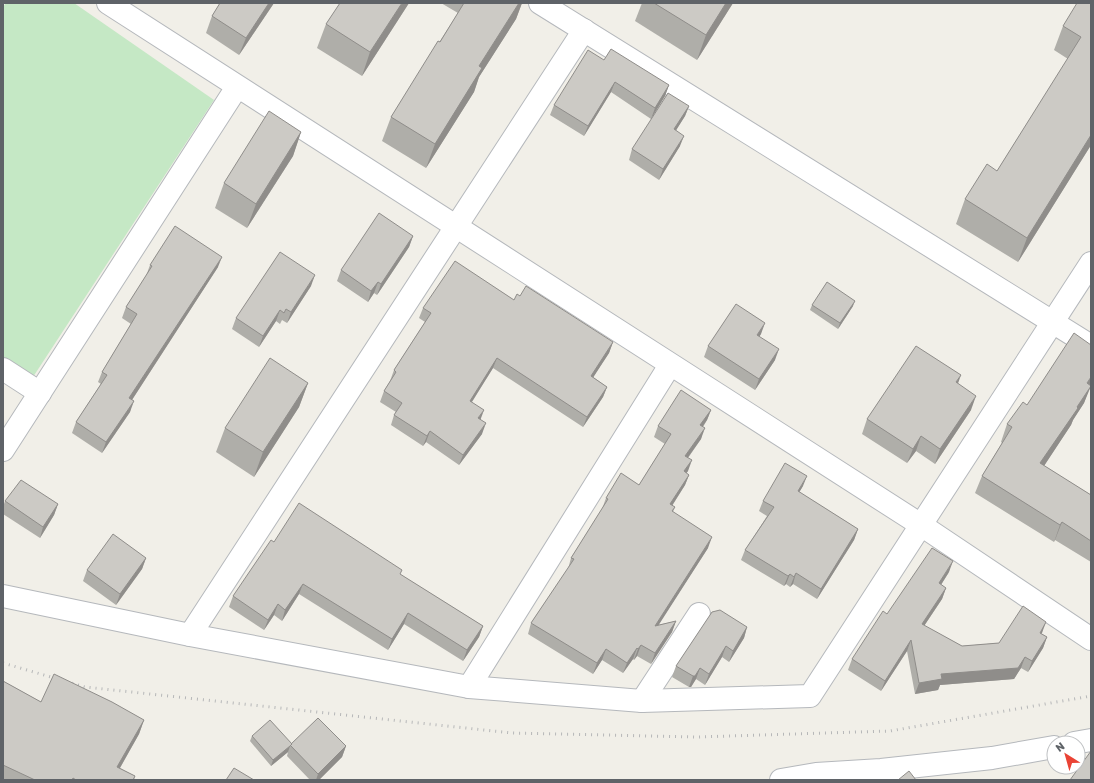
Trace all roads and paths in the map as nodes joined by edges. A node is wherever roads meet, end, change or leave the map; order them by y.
1 (108, 3) edge
2 (540, 3) edge
3 (584, 30) junction
4 (237, 87) junction
5 (456, 226) junction
6 (1091, 263) edge
7 (1053, 322) junction
8 (1091, 346) edge
9 (670, 365) junction
10 (3, 369) edge
11 (40, 393) junction
12 (3, 450) edge
13 (921, 525) junction
14 (3, 596) edge
15 (698, 614) dead end
16 (190, 634) junction
17 (1091, 639) edge
18 (469, 687) junction
19 (642, 701) junction
20 (1046, 748) edge
21 (781, 780) edge

1 - 4 street
2 - 3 street
3 - 5 street
3 - 7 street
4 - 5 street
4 - 11 street
5 - 9 street
5 - 16 street
6 - 7 street
7 - 8 street
7 - 13 street
9 - 13 street
9 - 18 street
10 - 11 street
11 - 12 street
13 - 17 street
13 - 19 street
14 - 16 street
15 - 19 street
16 - 18 street
18 - 19 street
20 - 21 street

